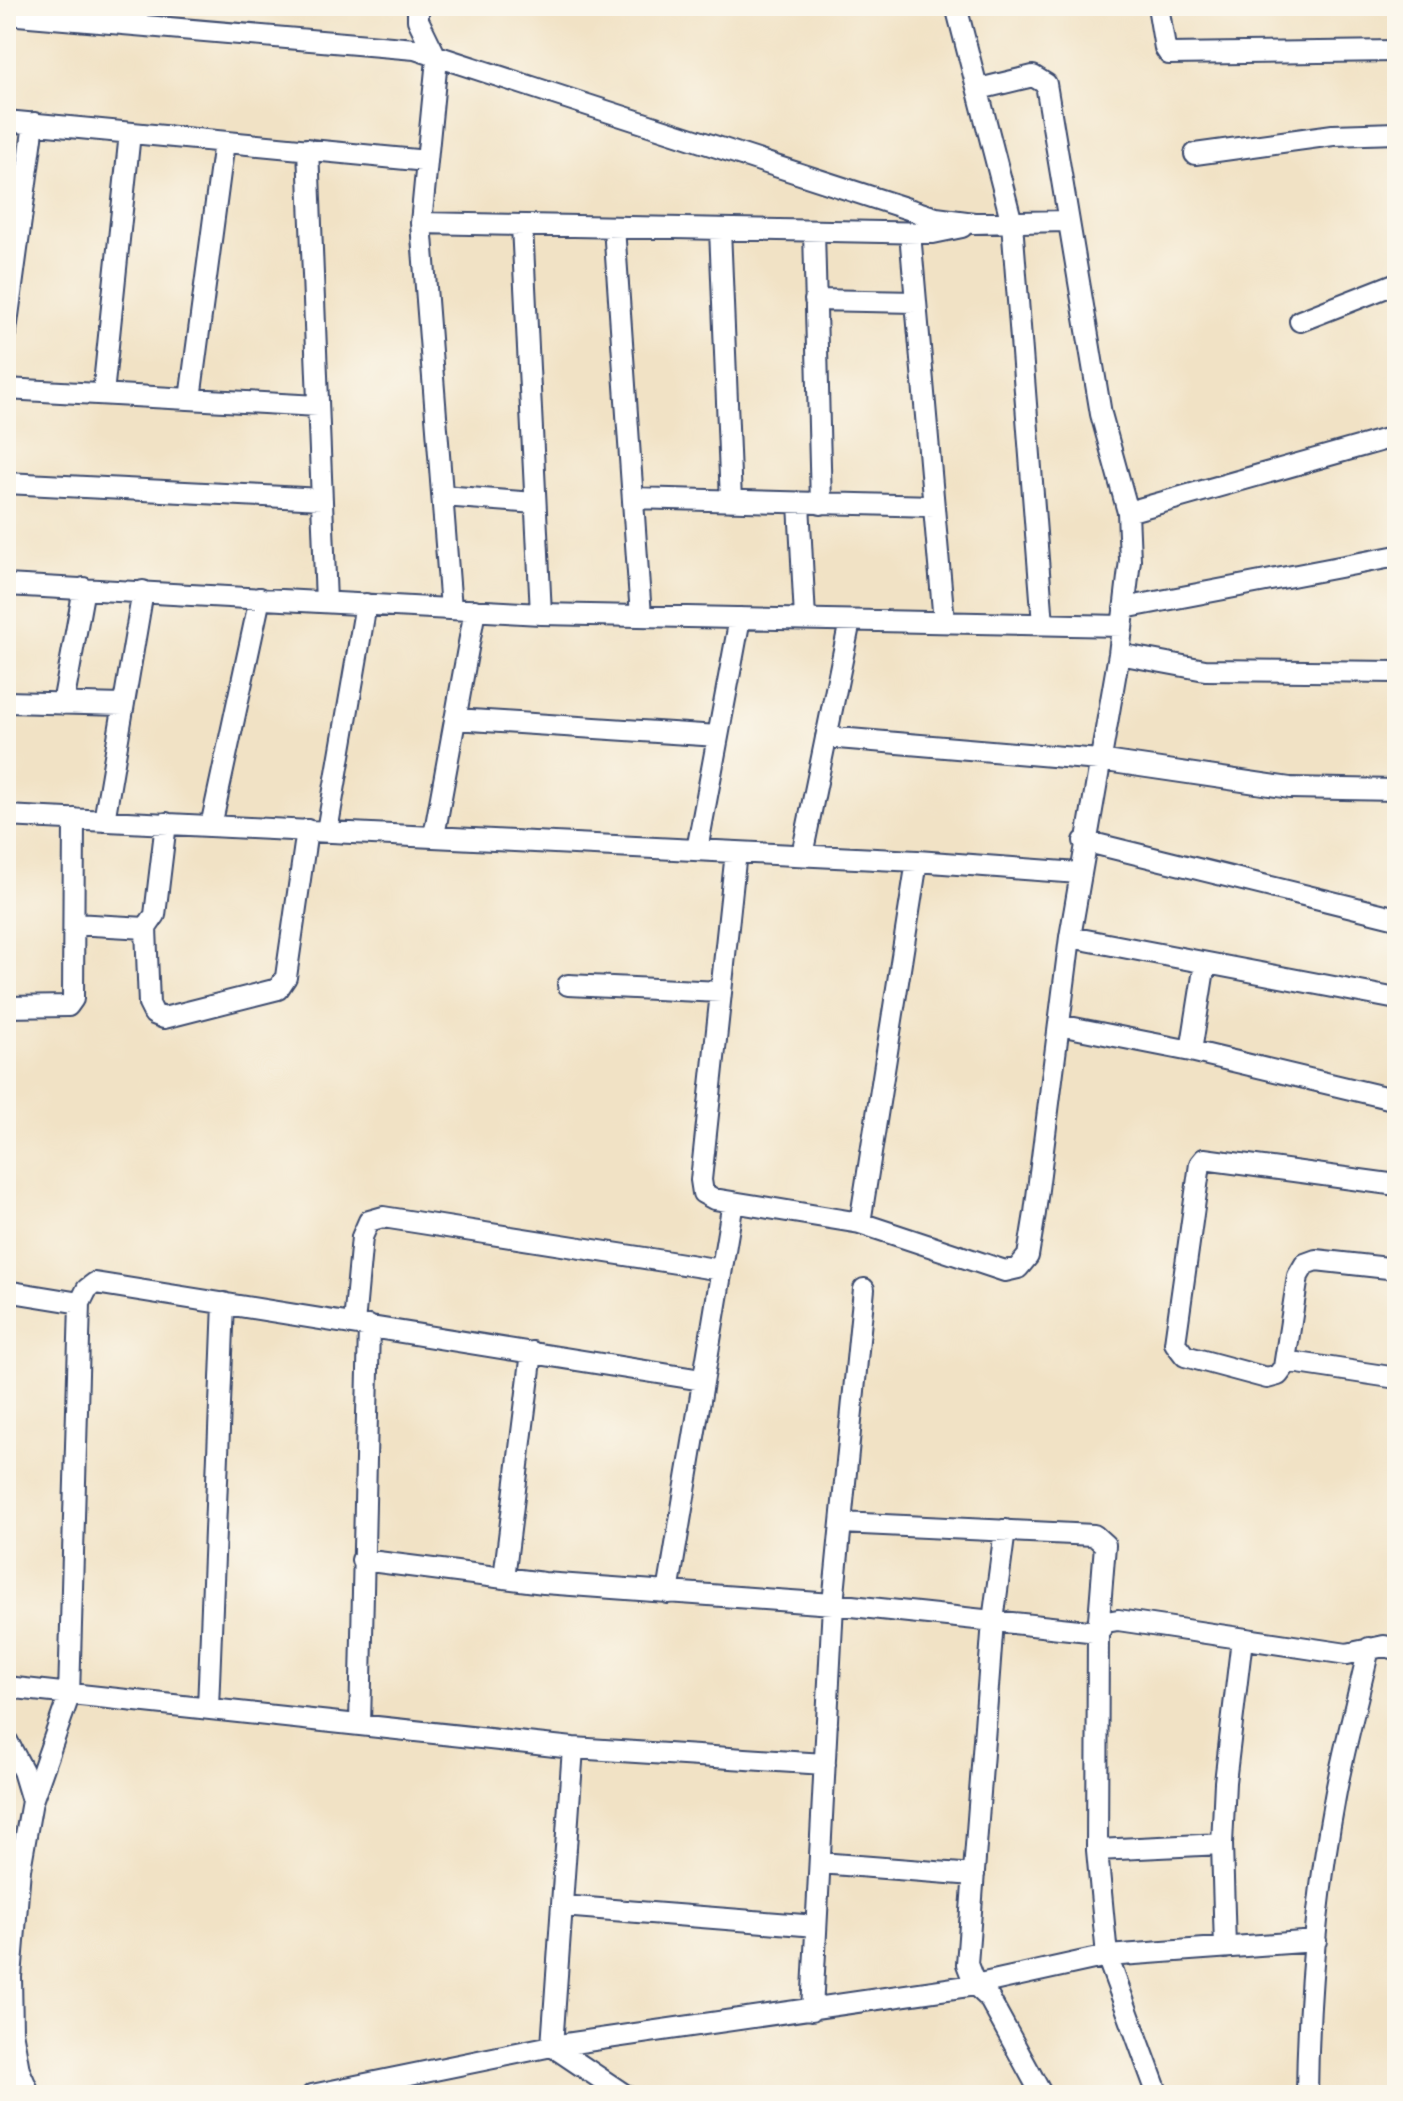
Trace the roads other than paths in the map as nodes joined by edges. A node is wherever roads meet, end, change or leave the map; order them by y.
1 (418, 6) edge
2 (956, 6) edge
3 (1158, 6) edge
4 (6, 14) edge
5 (1397, 51) edge
6 (437, 59) junction
7 (979, 89) junction
8 (6, 121) edge
9 (34, 123) junction
10 (130, 133) junction
11 (1397, 133) edge
12 (224, 142) junction
13 (308, 149) junction
14 (1195, 154) dead end
15 (427, 161) junction
16 (1067, 221) junction
17 (421, 223) junction
18 (974, 223) junction
19 (1012, 223) junction
20 (522, 225) junction
21 (614, 227) junction
22 (720, 229) junction
23 (814, 231) junction
24 (910, 233) junction
25 (1397, 283) edge
26 (815, 300) junction
27 (916, 302) junction
28 (1300, 321) dead end
29 (6, 331) edge
30 (6, 389) edge
31 (103, 394) junction
32 (190, 399) junction
33 (318, 406) junction
34 (1397, 436) edge
35 (6, 483) edge
36 (443, 496) junction
37 (633, 498) junction
38 (322, 499) junction
39 (731, 501) junction
40 (535, 503) junction
41 (799, 503) junction
42 (821, 504) junction
43 (934, 506) junction
44 (1128, 512) junction
45 (1397, 556) edge
46 (6, 585) edge
47 (84, 588) junction
48 (143, 591) junction
49 (260, 598) junction
50 (326, 602) junction
51 (366, 604) junction
52 (451, 609) junction
53 (475, 610) junction
54 (541, 614) junction
55 (641, 616) junction
56 (1123, 617) junction
57 (740, 618) junction
58 (805, 619) junction
59 (850, 621) junction
60 (944, 622) junction
61 (1043, 624) junction
62 (1119, 654) junction
63 (1397, 672) edge
64 (6, 702) edge
65 (63, 704) junction
66 (123, 705) junction
67 (455, 719) junction
68 (718, 736) junction
69 (826, 737) junction
70 (1099, 760) junction
71 (1397, 790) edge
72 (6, 816) edge
73 (74, 819) junction
74 (104, 821) junction
75 (166, 823) junction
76 (211, 826) junction
77 (317, 830) junction
78 (434, 836) junction
79 (1084, 841) junction
80 (697, 850) junction
81 (736, 852) junction
82 (802, 855) junction
83 (917, 861) junction
84 (1079, 873) junction
85 (1397, 918) edge
86 (74, 924) junction
87 (146, 928) junction
88 (1070, 937) junction
89 (1205, 963) junction
90 (568, 985) dead end
91 (721, 992) junction
92 (1397, 999) edge
93 (6, 1007) edge
94 (1059, 1025) junction
95 (1191, 1051) junction
96 (1397, 1100) edge
97 (1397, 1185) edge
98 (732, 1209) junction
99 (860, 1223) junction
100 (722, 1261) junction
101 (1397, 1269) edge
102 (864, 1289) dead end
103 (6, 1291) edge
104 (80, 1303) junction
105 (224, 1303) junction
106 (361, 1325) junction
107 (532, 1352) junction
108 (1285, 1361) junction
109 (1397, 1378) edge
110 (702, 1380) junction
111 (841, 1523) junction
112 (1005, 1530) junction
113 (362, 1560) junction
114 (504, 1578) junction
115 (668, 1593) junction
116 (833, 1604) junction
117 (993, 1621) junction
118 (1098, 1632) junction
119 (1242, 1639) junction
120 (1369, 1648) junction
121 (1397, 1649) edge
122 (6, 1687) edge
123 (69, 1696) junction
124 (208, 1708) junction
125 (360, 1725) junction
126 (6, 1739) edge
127 (573, 1748) junction
128 (825, 1764) junction
129 (32, 1801) junction
130 (1222, 1844) junction
131 (1097, 1850) junction
132 (820, 1863) junction
133 (974, 1875) junction
134 (562, 1906) junction
135 (11, 1923) edge
136 (816, 1926) junction
137 (1316, 1941) junction
138 (1225, 1948) junction
139 (1107, 1956) junction
140 (975, 1985) junction
141 (812, 2010) junction
142 (9, 2039) edge
143 (552, 2046) junction
144 (30, 2095) edge
145 (312, 2095) edge
146 (625, 2095) edge
147 (1042, 2095) edge
148 (1158, 2095) edge
149 (1307, 2095) edge

1 - 6 street
2 - 7 street
3 - 5 street
4 - 6 street
6 - 15 street
6 - 18 street
7 - 16 street
7 - 19 street
8 - 9 street
9 - 10 street
9 - 29 street
10 - 12 street
10 - 31 street
11 - 14 street
12 - 13 street
12 - 32 street
13 - 15 street
13 - 33 street
15 - 17 street
16 - 19 street
16 - 44 street
17 - 20 street
17 - 36 street
18 - 19 street
18 - 24 street
19 - 61 street
20 - 21 street
20 - 40 street
21 - 22 street
21 - 37 street
22 - 23 street
22 - 39 street
23 - 24 street
23 - 26 street
24 - 27 street
25 - 28 street
26 - 27 street
26 - 42 street
27 - 43 street
30 - 31 street
31 - 32 street
32 - 33 street
33 - 38 street
34 - 44 street
35 - 38 street
36 - 40 street
36 - 52 street
37 - 39 street
37 - 55 street
38 - 50 street
39 - 41 street
40 - 54 street
41 - 42 street
41 - 58 street
42 - 43 street
43 - 60 street
44 - 56 street
45 - 56 street
46 - 47 street
47 - 48 street
47 - 65 street
48 - 49 street
48 - 66 street
49 - 50 street
49 - 76 street
50 - 51 street
51 - 52 street
51 - 77 street
52 - 53 street
53 - 54 street
53 - 67 street
54 - 55 street
55 - 57 street
56 - 61 street
56 - 62 street
57 - 58 street
57 - 68 street
58 - 59 street
59 - 60 street
59 - 69 street
60 - 61 street
62 - 63 street
62 - 70 street
64 - 65 street
65 - 66 street
66 - 74 street
67 - 68 street
67 - 78 street
68 - 80 street
69 - 70 street
69 - 82 street
70 - 71 street
70 - 79 street
72 - 73 street
73 - 74 street
73 - 86 street
74 - 75 street
75 - 76 street
75 - 87 street
76 - 77 street
77 - 78 street
77 - 87 street
78 - 80 street
79 - 84 street
79 - 85 street
80 - 81 street
81 - 82 street
81 - 91 street
82 - 83 street
83 - 84 street
83 - 99 street
84 - 88 street
86 - 87 street
86 - 93 street
88 - 89 street
88 - 94 street
89 - 92 street
89 - 95 street
90 - 91 street
91 - 98 street
94 - 95 street
94 - 99 street
95 - 96 street
97 - 108 street
98 - 99 street
98 - 100 street
100 - 106 street
100 - 110 street
101 - 108 street
102 - 111 street
103 - 104 street
104 - 105 street
104 - 123 street
105 - 106 street
105 - 124 street
106 - 107 street
106 - 113 street
107 - 110 street
107 - 114 street
108 - 109 street
110 - 115 street
111 - 112 street
111 - 116 street
112 - 117 street
112 - 118 street
113 - 114 street
113 - 125 street
114 - 115 street
115 - 116 street
116 - 117 street
116 - 128 street
117 - 118 street
117 - 133 street
118 - 119 street
118 - 131 street
119 - 120 street
119 - 130 street
120 - 121 street
120 - 137 street
122 - 123 street
123 - 124 street
123 - 129 street
124 - 125 street
125 - 127 street
126 - 129 street
127 - 128 street
127 - 134 street
128 - 132 street
129 - 135 street
130 - 131 street
130 - 138 street
131 - 139 street
132 - 133 street
132 - 136 street
133 - 140 street
134 - 136 street
134 - 143 street
135 - 142 street
136 - 141 street
137 - 138 street
137 - 149 street
138 - 139 street
139 - 140 street
139 - 148 street
140 - 141 street
140 - 147 street
141 - 143 street
142 - 144 street
143 - 145 street
143 - 146 street

